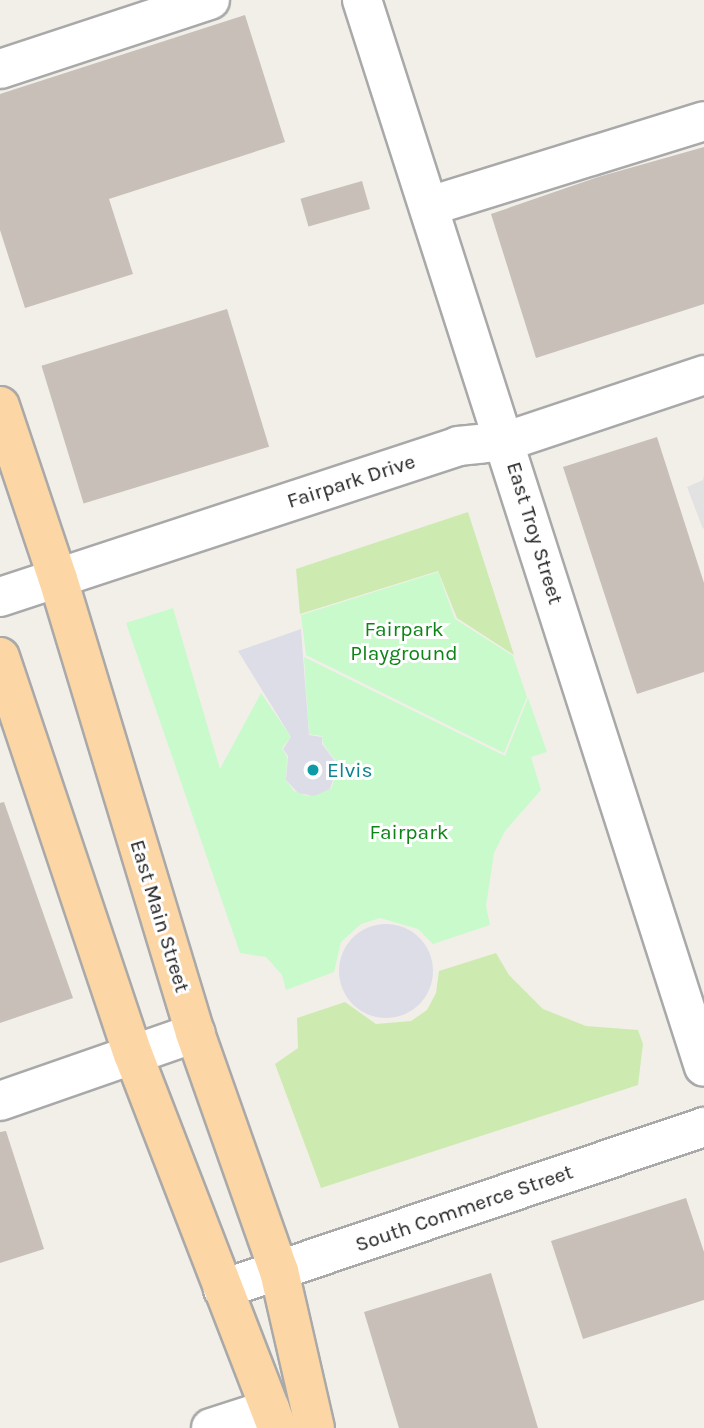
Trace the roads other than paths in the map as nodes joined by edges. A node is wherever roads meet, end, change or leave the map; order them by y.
1 (210, 0) edge
2 (362, 0) edge
3 (0, 69) edge
4 (704, 121) edge
5 (430, 206) junction
6 (704, 375) edge
7 (0, 406) edge
8 (507, 441) junction
9 (58, 579) junction
10 (0, 597) edge
11 (0, 657) edge
12 (195, 1032) junction
13 (133, 1054) junction
14 (704, 1067) edge
15 (0, 1101) edge
16 (704, 1127) edge
17 (279, 1271) junction
18 (223, 1289) junction
19 (274, 1419) edge
20 (211, 1428) edge
21 (315, 1428) edge

1 - 3 street
2 - 5 street, East Troy Street
4 - 5 street
5 - 8 street, East Troy Street
6 - 8 street, Fairpark Drive
7 - 9 main road, East Main Street
8 - 9 street, Fairpark Drive
8 - 14 street, East Troy Street
9 - 10 street, Fairpark Drive
9 - 12 main road, East Main Street
11 - 13 main road
12 - 13 street
12 - 17 main road, East Main Street
13 - 15 street
13 - 18 main road
16 - 17 street, South Commerce Street
17 - 18 street, South Commerce Street
17 - 21 main road, East Main Street
18 - 19 main road
19 - 20 street

